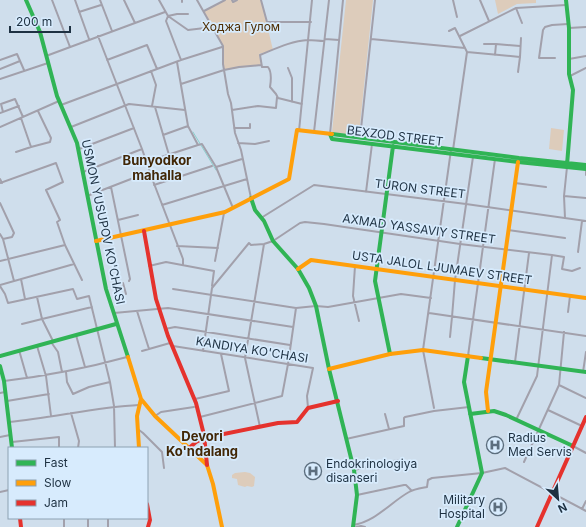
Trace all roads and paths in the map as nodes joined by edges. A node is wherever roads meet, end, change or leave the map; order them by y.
1 (26, 0) edge
2 (52, 0) edge
3 (75, 0) edge
4 (100, 0) edge
5 (124, 0) edge
6 (160, 0) edge
7 (197, 0) edge
8 (225, 0) edge
9 (232, 0) edge
10 (237, 0) edge
11 (261, 0) edge
12 (312, 0) edge
13 (329, 0) edge
14 (344, 0) edge
15 (375, 0) edge
16 (453, 0) edge
17 (480, 0) edge
18 (566, 0) edge
19 (101, 4) junction
20 (566, 5) junction
21 (516, 8) junction
22 (204, 11) junction
23 (79, 12) junction
24 (165, 12) junction
25 (188, 14) dead end
26 (168, 16) junction
27 (457, 17) dead end
28 (490, 21) junction
29 (311, 22) junction
30 (135, 23) junction
31 (522, 23) dead end
32 (569, 26) junction
33 (211, 27) junction
34 (586, 27) edge
35 (112, 31) junction
36 (449, 31) dead end
37 (98, 36) junction
38 (460, 36) junction
39 (521, 38) dead end
40 (371, 39) junction
41 (89, 40) junction
42 (308, 40) junction
43 (325, 40) junction
44 (339, 40) junction
45 (484, 44) dead end
46 (496, 44) junction
47 (520, 46) junction
48 (70, 47) junction
49 (222, 48) junction
50 (465, 48) junction
51 (467, 52) junction
52 (496, 55) junction
53 (46, 56) junction
54 (586, 56) edge
55 (520, 57) junction
56 (555, 58) dead end
57 (569, 59) junction
58 (0, 60) edge
59 (107, 60) junction
60 (181, 60) junction
61 (20, 61) junction
62 (48, 62) junction
63 (177, 62) junction
64 (261, 65) junction
65 (288, 68) dead end
66 (586, 68) edge
67 (0, 69) edge
68 (157, 69) junction
69 (24, 70) junction
70 (224, 70) junction
71 (152, 71) junction
72 (518, 72) dead end
73 (570, 76) junction
74 (0, 79) edge
75 (116, 84) junction
76 (181, 84) junction
77 (277, 97) junction
78 (292, 102) junction
79 (61, 103) junction
80 (302, 104) junction
81 (19, 106) junction
82 (125, 106) junction
83 (154, 106) junction
84 (185, 110) junction
85 (232, 110) junction
86 (38, 111) junction
87 (3, 112) junction
88 (0, 113) edge
89 (22, 118) junction
90 (250, 124) dead end
91 (188, 126) junction
92 (0, 127) edge
93 (71, 127) junction
94 (134, 128) junction
95 (234, 128) junction
96 (299, 130) junction
97 (314, 132) junction
98 (330, 134) junction
99 (163, 135) junction
100 (360, 140) junction
101 (269, 141) dead end
102 (238, 143) junction
103 (372, 144) junction
104 (200, 145) junction
105 (393, 146) junction
106 (31, 147) junction
107 (78, 149) junction
108 (142, 149) junction
109 (452, 151) junction
110 (16, 152) dead end
111 (168, 155) junction
112 (473, 156) junction
113 (495, 158) junction
114 (242, 159) junction
115 (519, 160) junction
116 (146, 162) junction
117 (567, 165) junction
118 (586, 165) edge
119 (212, 166) dead end
120 (216, 167) junction
121 (586, 170) edge
122 (82, 172) junction
123 (149, 172) junction
124 (586, 175) edge
125 (0, 179) edge
126 (247, 179) junction
127 (1, 183) edge
128 (515, 183) junction
129 (154, 185) junction
130 (224, 186) junction
131 (111, 187) junction
132 (546, 187) dead end
133 (366, 192) junction
134 (387, 195) junction
135 (564, 196) junction
136 (87, 197) junction
137 (251, 198) junction
138 (586, 198) edge
139 (444, 201) junction
140 (0, 203) edge
141 (466, 204) junction
142 (162, 205) junction
143 (488, 207) junction
144 (233, 208) junction
145 (512, 210) junction
146 (225, 212) junction
147 (138, 216) dead end
148 (261, 218) junction
149 (565, 219) junction
150 (118, 220) junction
151 (582, 221) junction
152 (586, 221) edge
153 (169, 225) junction
154 (508, 230) junction
155 (144, 231) junction
156 (381, 233) junction
157 (0, 234) edge
158 (120, 235) junction
159 (565, 238) dead end
160 (3, 239) junction
161 (96, 241) junction
162 (274, 241) junction
163 (437, 241) junction
164 (264, 244) junction
165 (460, 244) junction
166 (65, 245) junction
167 (177, 246) junction
168 (482, 246) junction
169 (218, 248) junction
170 (506, 250) junction
171 (578, 252) dead end
172 (529, 253) junction
173 (552, 255) junction
174 (8, 259) junction
175 (0, 261) edge
176 (215, 261) dead end
177 (74, 264) junction
178 (183, 265) junction
179 (149, 266) junction
180 (355, 266) junction
181 (580, 268) dead end
182 (298, 269) junction
183 (377, 270) junction
184 (434, 278) junction
185 (21, 279) junction
186 (82, 280) dead end
187 (455, 280) junction
188 (14, 281) junction
189 (129, 281) dead end
190 (123, 283) dead end
191 (477, 283) junction
192 (0, 285) edge
193 (501, 287) junction
194 (173, 288) dead end
195 (212, 288) junction
196 (525, 290) junction
197 (548, 293) junction
198 (126, 294) dead end
199 (212, 294) junction
200 (570, 296) junction
201 (37, 297) junction
202 (378, 298) junction
203 (431, 298) junction
204 (586, 298) edge
205 (25, 299) junction
206 (254, 301) junction
207 (355, 302) junction
208 (316, 306) junction
209 (92, 307) junction
210 (296, 308) junction
211 (159, 309) junction
212 (137, 311) junction
213 (568, 312) dead end
214 (209, 313) junction
215 (429, 313) junction
216 (113, 314) junction
217 (452, 317) junction
218 (42, 319) junction
219 (473, 319) junction
220 (250, 321) junction
221 (359, 321) dead end
222 (495, 323) junction
223 (22, 324) dead end
224 (116, 324) junction
225 (520, 326) junction
226 (293, 327) junction
227 (97, 329) junction
228 (165, 329) junction
229 (542, 329) junction
230 (206, 332) junction
231 (564, 332) junction
232 (76, 335) junction
233 (586, 336) edge
234 (450, 337) dead end
235 (248, 339) junction
236 (52, 341) junction
237 (37, 345) junction
238 (171, 345) junction
239 (290, 345) junction
240 (149, 349) junction
241 (19, 350) junction
242 (423, 350) junction
243 (142, 351) dead end
244 (203, 351) junction
245 (586, 352) edge
246 (221, 354) junction
247 (390, 354) junction
248 (0, 356) edge
249 (468, 356) junction
250 (128, 357) junction
251 (246, 358) junction
252 (491, 359) junction
253 (515, 362) junction
254 (106, 363) junction
255 (288, 364) junction
256 (0, 366) edge
257 (538, 366) junction
258 (84, 367) junction
259 (329, 369) junction
260 (560, 369) junction
261 (62, 372) junction
262 (66, 372) junction
263 (585, 372) edge
264 (46, 376) junction
265 (27, 378) junction
266 (4, 381) junction
267 (110, 382) junction
268 (559, 385) junction
269 (5, 392) junction
270 (0, 393) edge
271 (49, 394) junction
272 (586, 398) edge
273 (140, 399) junction
274 (194, 399) junction
275 (6, 401) junction
276 (338, 401) junction
277 (255, 404) junction
278 (139, 405) junction
279 (114, 406) junction
280 (194, 407) dead end
281 (469, 407) junction
282 (308, 408) junction
283 (434, 408) dead end
284 (548, 410) junction
285 (488, 411) junction
286 (71, 413) junction
287 (385, 414) dead end
288 (470, 414) junction
289 (51, 416) junction
290 (155, 416) junction
291 (200, 417) junction
292 (586, 417) edge
293 (516, 420) junction
294 (8, 422) junction
295 (582, 426) junction
296 (260, 427) junction
297 (389, 429) junction
298 (139, 430) junction
299 (538, 430) junction
300 (10, 435) junction
301 (0, 436) edge
302 (204, 438) junction
303 (346, 439) junction
304 (12, 442) junction
305 (573, 446) junction
306 (12, 447) edge
307 (59, 447) edge
308 (78, 447) edge
309 (115, 447) edge
310 (139, 447) edge
311 (188, 449) junction
312 (586, 453) edge
313 (398, 460) dead end
314 (524, 462) dead end
315 (207, 465) junction
316 (164, 468) dead end
317 (354, 470) junction
318 (482, 473) junction
319 (410, 490) junction
320 (552, 492) junction
321 (357, 495) junction
322 (586, 501) edge
323 (148, 509) edge
324 (582, 509) junction
325 (586, 511) edge
326 (354, 526) edge
327 (148, 527) edge
328 (222, 527) edge
329 (365, 527) edge
330 (457, 527) edge
331 (537, 527) edge

1 - 53 street, USMON YUSUPOV KO'CHASI
2 - 48 street
3 - 23 street
4 - 19 street
5 - 30 street
6 - 24 street
7 - 22 street
8 - 22 street
9 - 10 street
11 - 29 street
12 - 29 street
13 - 43 street
14 - 44 street
15 - 40 street
16 - 27 street
17 - 28 street
18 - 20 street
19 - 23 street
19 - 35 street
20 - 21 street
20 - 32 street
21 - 28 street
21 - 31 street
22 - 33 street
23 - 41 street
24 - 26 street
24 - 30 street
25 - 26 street
26 - 33 street
26 - 60 street
28 - 38 street
29 - 42 street
30 - 35 street
32 - 34 street
32 - 56 street
32 - 57 street
33 - 49 street
35 - 37 street
36 - 38 street
37 - 41 street
37 - 59 street
38 - 50 street
39 - 47 street
40 - 50 street
40 - 100 street
41 - 48 street
42 - 43 street
42 - 64 street
42 - 80 street
43 - 44 street
43 - 97 street
44 - 98 street
45 - 46 street
46 - 47 street
46 - 52 street
47 - 55 street
48 - 53 street
49 - 60 street
49 - 70 street
50 - 51 street
51 - 52 street
51 - 109 street
52 - 55 street
53 - 62 street, USMON YUSUPOV KO'CHASI
54 - 57 street
55 - 72 street
57 - 73 street
58 - 61 street
59 - 68 street
59 - 75 street
60 - 63 street
61 - 67 street
61 - 69 street
62 - 69 street
62 - 79 street, USMON YUSUPOV KO'CHASI
63 - 68 street
63 - 76 street
64 - 70 street
64 - 77 street
65 - 78 street
66 - 73 street
68 - 71 street
69 - 74 street
70 - 76 street
70 - 85 street
71 - 75 street
71 - 83 street
73 - 117 street
75 - 79 street
75 - 82 street
76 - 84 street
77 - 78 street
77 - 85 street
78 - 80 street
79 - 86 street
79 - 93 street, USMON YUSUPOV KO'CHASI
80 - 96 street
81 - 87 street
81 - 87 street
81 - 89 street
82 - 83 street
82 - 93 street
82 - 94 street
83 - 84 street
83 - 99 street
84 - 91 street
85 - 95 street
86 - 89 street
86 - 106 street
87 - 88 street
89 - 92 street
89 - 106 street
90 - 95 street
91 - 99 street
91 - 104 street
93 - 107 street, USMON YUSUPOV KO'CHASI
94 - 107 street
94 - 108 street
95 - 102 street
96 - 97 street, BEXZOD STREET
96 - 137 street
97 - 98 street, BEXZOD STREET
98 - 100 street, BEXZOD STREET
99 - 111 street
100 - 103 street, BEXZOD STREET
100 - 109 street, BEXZOD STREET
101 - 102 street
102 - 114 street
103 - 105 street, BEXZOD STREET
103 - 133 street
104 - 111 street
104 - 120 street
105 - 109 street, BEXZOD STREET
105 - 134 street
106 - 110 street
107 - 122 street, USMON YUSUPOV KO'CHASI
108 - 116 street
108 - 122 street
109 - 112 street, BEXZOD STREET
109 - 115 street
109 - 139 street
111 - 116 street
112 - 113 street, BEXZOD STREET
112 - 141 street
113 - 115 street, BEXZOD STREET
113 - 143 street
114 - 120 street
114 - 126 street
115 - 117 street, BEXZOD STREET
115 - 128 street
116 - 123 street
117 - 118 street
117 - 121 street, BEXZOD STREET
117 - 135 street
119 - 129 street
120 - 130 street
121 - 124 street
122 - 136 street, USMON YUSUPOV KO'CHASI
123 - 129 street
123 - 131 street
125 - 127 street
126 - 130 street
126 - 137 street
127 - 166 street
128 - 132 street
128 - 145 street
129 - 142 street
130 - 142 street
130 - 144 street
131 - 136 street
131 - 150 street
133 - 134 street, TURON STREET
133 - 148 street, TURON STREET
134 - 139 street, TURON STREET
134 - 156 street
135 - 138 street
135 - 149 street
136 - 161 street, USMON YUSUPOV KO'CHASI
137 - 144 street
137 - 148 street
139 - 141 street, TURON STREET
139 - 163 street
140 - 160 street
141 - 143 street, TURON STREET
141 - 165 street
142 - 153 street
143 - 145 street, TURON STREET
143 - 168 street
144 - 146 street
145 - 149 street, TURON STREET
145 - 154 street
146 - 153 street
146 - 169 street
147 - 150 street
148 - 162 street
149 - 151 street, TURON STREET
150 - 158 street
151 - 152 street, TURON STREET
151 - 171 street
153 - 155 street
153 - 167 street
154 - 159 street
154 - 170 street
155 - 158 street
155 - 179 street
156 - 162 street, AXMAD YASSAVIY STREET
156 - 163 street, AXMAD YASSAVIY STREET
156 - 183 street
157 - 160 street
158 - 161 street
158 - 189 street
160 - 174 street
161 - 216 street, USMON YUSUPOV KO'CHASI
162 - 164 street, AXMAD YASSAVIY STREET
162 - 182 street
163 - 165 street, AXMAD YASSAVIY STREET
163 - 184 street
164 - 195 street, AXMAD YASSAVIY STREET
164 - 206 street
165 - 168 street, AXMAD YASSAVIY STREET
165 - 187 street
166 - 174 street
166 - 177 street
167 - 169 street
167 - 178 street
168 - 170 street, AXMAD YASSAVIY STREET
168 - 191 street
169 - 176 street
170 - 172 street, AXMAD YASSAVIY STREET
170 - 193 street
172 - 173 street, AXMAD YASSAVIY STREET
172 - 196 street
173 - 181 street
173 - 197 street
174 - 175 street
174 - 188 street
177 - 185 street
177 - 186 street
178 - 179 street
178 - 195 street
179 - 211 street
180 - 182 street, USTA JALOL LJUMAEV STREET
180 - 183 street, USTA JALOL LJUMAEV STREET
180 - 207 street
182 - 208 street
183 - 184 street, USTA JALOL LJUMAEV STREET
183 - 202 street
184 - 187 street, USTA JALOL LJUMAEV STREET
184 - 203 street
185 - 188 street
185 - 205 street
187 - 191 street, USTA JALOL LJUMAEV STREET
187 - 217 street
188 - 192 street
190 - 198 street
191 - 193 street, USTA JALOL LJUMAEV STREET
191 - 219 street
192 - 205 street
193 - 196 street, USTA JALOL LJUMAEV STREET
193 - 222 street
194 - 199 street
195 - 199 street
196 - 197 street, USTA JALOL LJUMAEV STREET
196 - 225 street
197 - 200 street, USTA JALOL LJUMAEV STREET
197 - 229 street
199 - 206 street
199 - 214 street
200 - 204 street, USTA JALOL LJUMAEV STREET
200 - 213 street
201 - 205 street
201 - 209 street
201 - 218 street
202 - 203 street
202 - 207 street
202 - 247 street
203 - 215 street
206 - 210 street
206 - 220 street
207 - 208 street
207 - 221 street
208 - 210 street
208 - 259 street
209 - 218 street
209 - 227 street
210 - 226 street
211 - 212 street
211 - 214 street
211 - 228 street
212 - 216 street
212 - 240 street
214 - 220 street
214 - 230 street
215 - 217 street
215 - 242 street
216 - 224 street, USMON YUSUPOV KO'CHASI
217 - 219 street
217 - 234 street
218 - 223 street
218 - 236 street
219 - 222 street
219 - 249 street
220 - 226 street
220 - 235 street
222 - 225 street
222 - 252 street
224 - 227 street
224 - 250 street, USMON YUSUPOV KO'CHASI
225 - 229 street
225 - 253 street
226 - 239 street
227 - 232 street
227 - 254 street
228 - 230 street
228 - 238 street
229 - 231 street
229 - 257 street
230 - 235 street
230 - 244 street
231 - 233 street
231 - 260 street
232 - 236 street
232 - 258 street
235 - 239 street
235 - 251 street
236 - 237 street
236 - 261 street
237 - 241 street
237 - 264 street
238 - 240 street, KANDIYA KO'CHASI
238 - 244 street, KANDIYA KO'CHASI
238 - 274 street
239 - 255 street
240 - 243 street, KANDIYA KO'CHASI
241 - 248 street
241 - 265 street
242 - 247 street
242 - 249 street
242 - 283 street
244 - 246 street, KANDIYA KO'CHASI
245 - 263 street
246 - 251 street, KANDIYA KO'CHASI
246 - 274 street
247 - 259 street
249 - 252 street
249 - 281 street
250 - 254 street
250 - 273 street, USMON YUSUPOV KO'CHASI
251 - 255 street, KANDIYA KO'CHASI
251 - 277 street
252 - 253 street
252 - 285 street
253 - 257 street
254 - 258 street
254 - 267 street
255 - 277 street
255 - 282 street, KANDIYA KO'CHASI
256 - 266 street
257 - 260 street
257 - 293 street
258 - 262 street
259 - 276 street
260 - 263 street
260 - 268 street
261 - 262 street
261 - 264 street
262 - 267 street
264 - 265 street
264 - 271 street
265 - 266 street
266 - 269 street
267 - 279 street
268 - 272 street
268 - 284 street
269 - 270 street
269 - 275 street
271 - 275 street
271 - 289 street
273 - 278 street
273 - 290 street
274 - 291 street
275 - 294 street
276 - 282 street
276 - 303 street
277 - 291 street
277 - 296 street
278 - 279 street
278 - 298 street
279 - 286 street
279 - 309 street
280 - 290 street
281 - 288 street
281 - 297 street
282 - 296 street
284 - 295 street
284 - 299 street
285 - 288 street
285 - 293 street
286 - 289 street
286 - 308 street
287 - 297 street
288 - 318 street
289 - 294 street
290 - 311 street
291 - 302 street
292 - 295 street
293 - 299 street
294 - 300 street
295 - 305 street
296 - 302 street
297 - 303 street
298 - 310 street
298 - 316 street
299 - 305 street
299 - 314 street
300 - 301 street
300 - 304 street
302 - 311 street
302 - 315 street
303 - 317 street
304 - 306 street
304 - 307 street
305 - 312 street
305 - 320 street
311 - 315 street
313 - 317 street
315 - 328 street
317 - 321 street
318 - 319 street
318 - 320 street
318 - 330 street
319 - 321 street
319 - 326 street
320 - 324 street
320 - 331 street
321 - 326 street
322 - 324 street
323 - 327 street
324 - 325 street
326 - 329 street

